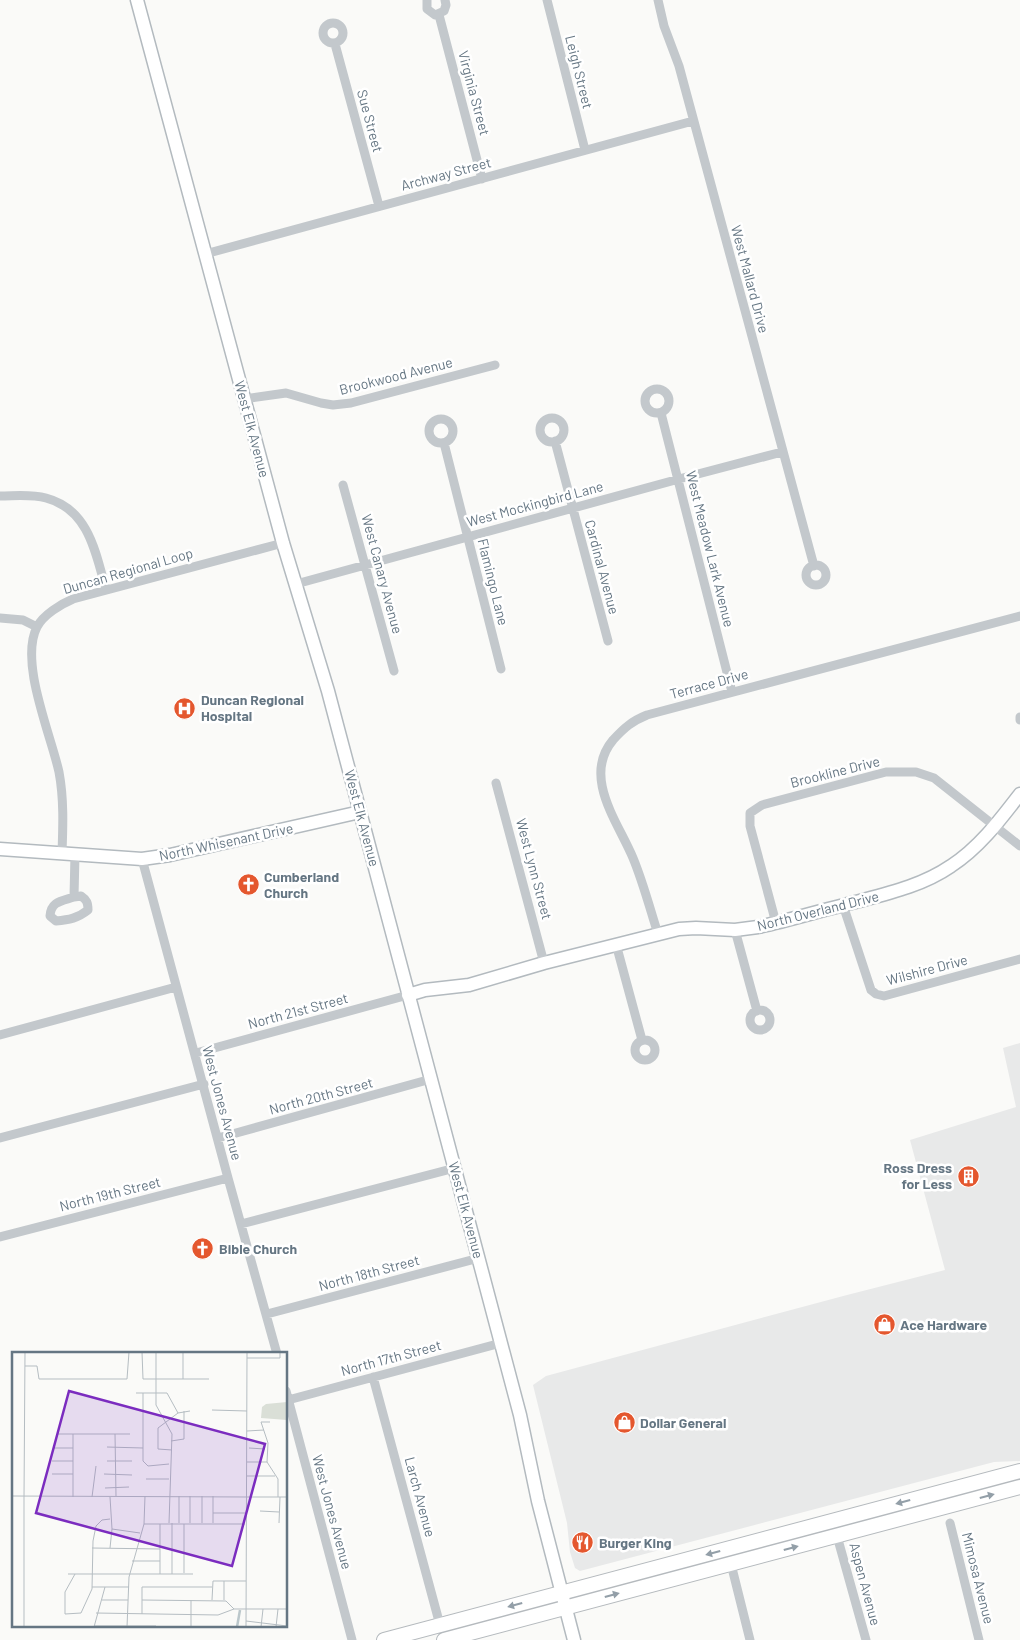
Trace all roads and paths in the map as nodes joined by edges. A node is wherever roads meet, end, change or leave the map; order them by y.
1 (137, 0) edge
2 (427, 0) edge
3 (445, 0) edge
4 (546, 0) edge
5 (658, 0) edge
6 (439, 15) junction
7 (335, 44) dead end
8 (694, 121) junction
9 (585, 150) junction
10 (482, 179) junction
11 (379, 206) junction
12 (205, 254) junction
13 (494, 365) dead end
14 (244, 399) junction
15 (661, 413) dead end
16 (555, 441) dead end
17 (444, 443) dead end
18 (782, 452) junction
19 (679, 479) junction
20 (344, 485) dead end
21 (0, 496) edge
22 (572, 508) junction
23 (468, 537) junction
24 (283, 543) junction
25 (366, 565) junction
26 (814, 566) dead end
27 (296, 584) junction
28 (106, 590) junction
29 (1020, 616) edge
30 (0, 618) edge
31 (37, 627) junction
32 (608, 641) dead end
33 (501, 668) dead end
34 (394, 670) dead end
35 (732, 692) junction
36 (496, 783) dead end
37 (1020, 794) edge
38 (360, 812) junction
39 (996, 826) junction
40 (1020, 846) edge
41 (0, 849) edge
42 (68, 853) junction
43 (142, 859) junction
44 (74, 897) dead end
45 (843, 905) junction
46 (776, 923) junction
47 (735, 930) junction
48 (658, 934) junction
49 (616, 944) junction
50 (1020, 959) edge
51 (544, 963) junction
52 (176, 988) junction
53 (408, 995) junction
54 (757, 1011) dead end
55 (0, 1034) edge
56 (642, 1040) dead end
57 (196, 1053) junction
58 (431, 1079) junction
59 (204, 1084) junction
60 (0, 1138) edge
61 (218, 1138) junction
62 (455, 1168) junction
63 (228, 1178) junction
64 (241, 1224) junction
65 (0, 1237) edge
66 (479, 1258) junction
67 (267, 1314) junction
68 (501, 1343) junction
69 (276, 1352) edge
70 (373, 1377) junction
71 (288, 1395) edge
72 (288, 1399) edge
73 (1020, 1471) edge
74 (1020, 1487) edge
75 (950, 1489) junction
76 (955, 1504) junction
77 (950, 1523) dead end
78 (837, 1536) junction
79 (741, 1546) junction
80 (738, 1562) junction
81 (562, 1593) junction
82 (565, 1608) junction
83 (440, 1625) junction
84 (352, 1640) edge
85 (384, 1640) edge
86 (444, 1640) edge
87 (574, 1640) edge
88 (750, 1640) edge
89 (866, 1640) edge
90 (980, 1640) edge

1 - 12 main road, West Elk Avenue
2 - 6 street, Virginia Street
3 - 6 street
4 - 9 street, Leigh Street
5 - 8 street, West Mallard Drive
6 - 10 street, Virginia Street
7 - 11 street, Sue Street
8 - 9 street, Archway Street
8 - 18 street, West Mallard Drive
9 - 10 street, Archway Street
10 - 11 street, Archway Street
11 - 12 street, Archway Street
12 - 14 main road, West Elk Avenue
13 - 14 street, Brookwood Avenue
14 - 24 main road, West Elk Avenue
15 - 19 street, West Meadow Lark Avenue
16 - 22 street, Cardinal Avenue
17 - 23 street, Flamingo Lane
18 - 19 street, West Mockingbird Lane
18 - 26 street, West Mallard Drive
19 - 22 street, West Mockingbird Lane
19 - 35 street, West Meadow Lark Avenue
20 - 25 street, West Canary Avenue
21 - 28 street
22 - 23 street, West Mockingbird Lane
22 - 32 street, Cardinal Avenue
23 - 25 street, West Mockingbird Lane
23 - 33 street, Flamingo Lane
24 - 27 main road, West Elk Avenue
24 - 28 street, Duncan Regional Loop
25 - 27 street, West Mockingbird Lane
25 - 34 street, West Canary Avenue
27 - 38 main road, West Elk Avenue
28 - 31 street, Duncan Regional Loop
29 - 35 street, Terrace Drive
30 - 31 street
31 - 42 street
35 - 48 street, Terrace Drive
36 - 51 street, West Lynn Street
37 - 39 main road, North Overland Drive
38 - 43 main road, North Whisenant Drive
38 - 53 main road, West Elk Avenue
39 - 40 street, Brookline Drive
39 - 45 main road, North Overland Drive
39 - 46 street, Brookline Drive
41 - 42 main road, North Whisenant Drive
42 - 43 main road, North Whisenant Drive
42 - 44 street
43 - 52 street, West Jones Avenue
45 - 46 main road, North Overland Drive
45 - 50 street, Wilshire Drive
46 - 47 main road, North Overland Drive
47 - 48 main road, North Overland Drive
47 - 54 street
48 - 49 main road, North Overland Drive
49 - 51 main road, North Overland Drive
49 - 56 street
51 - 53 main road, North Overland Drive
52 - 55 street
52 - 57 street, West Jones Avenue
53 - 57 street, North 21st Street
53 - 58 main road, West Elk Avenue
57 - 59 street, West Jones Avenue
58 - 61 street, North 20th Street
58 - 62 main road, West Elk Avenue
59 - 60 street
59 - 61 street, West Jones Avenue
61 - 63 street, West Jones Avenue
62 - 64 street
62 - 66 main road, West Elk Avenue
63 - 64 street, West Jones Avenue
63 - 65 street, North 19th Street
64 - 67 street, West Jones Avenue
66 - 67 street, North 18th Street
66 - 68 main road, West Elk Avenue
67 - 69 street, West Jones Avenue
68 - 70 street, North 17th Street
68 - 81 main road, West Elk Avenue
70 - 71 street, North 17th Street
70 - 83 street, Larch Avenue
72 - 84 street, West Jones Avenue
73 - 75 main road
76 -> 74 main road
75 - 76 main road
75 -> 79 main road
76 - 78 main road
77 - 90 street, Mimosa Avenue
80 -> 78 main road
78 - 89 street, Aspen Avenue
79 - 80 main road
79 -> 81 main road
82 -> 80 main road
80 - 88 street
81 - 82 main road, West Elk Avenue
81 -> 83 main road
82 - 86 main road
82 - 87 main road, West Elk Avenue
83 - 85 main road

